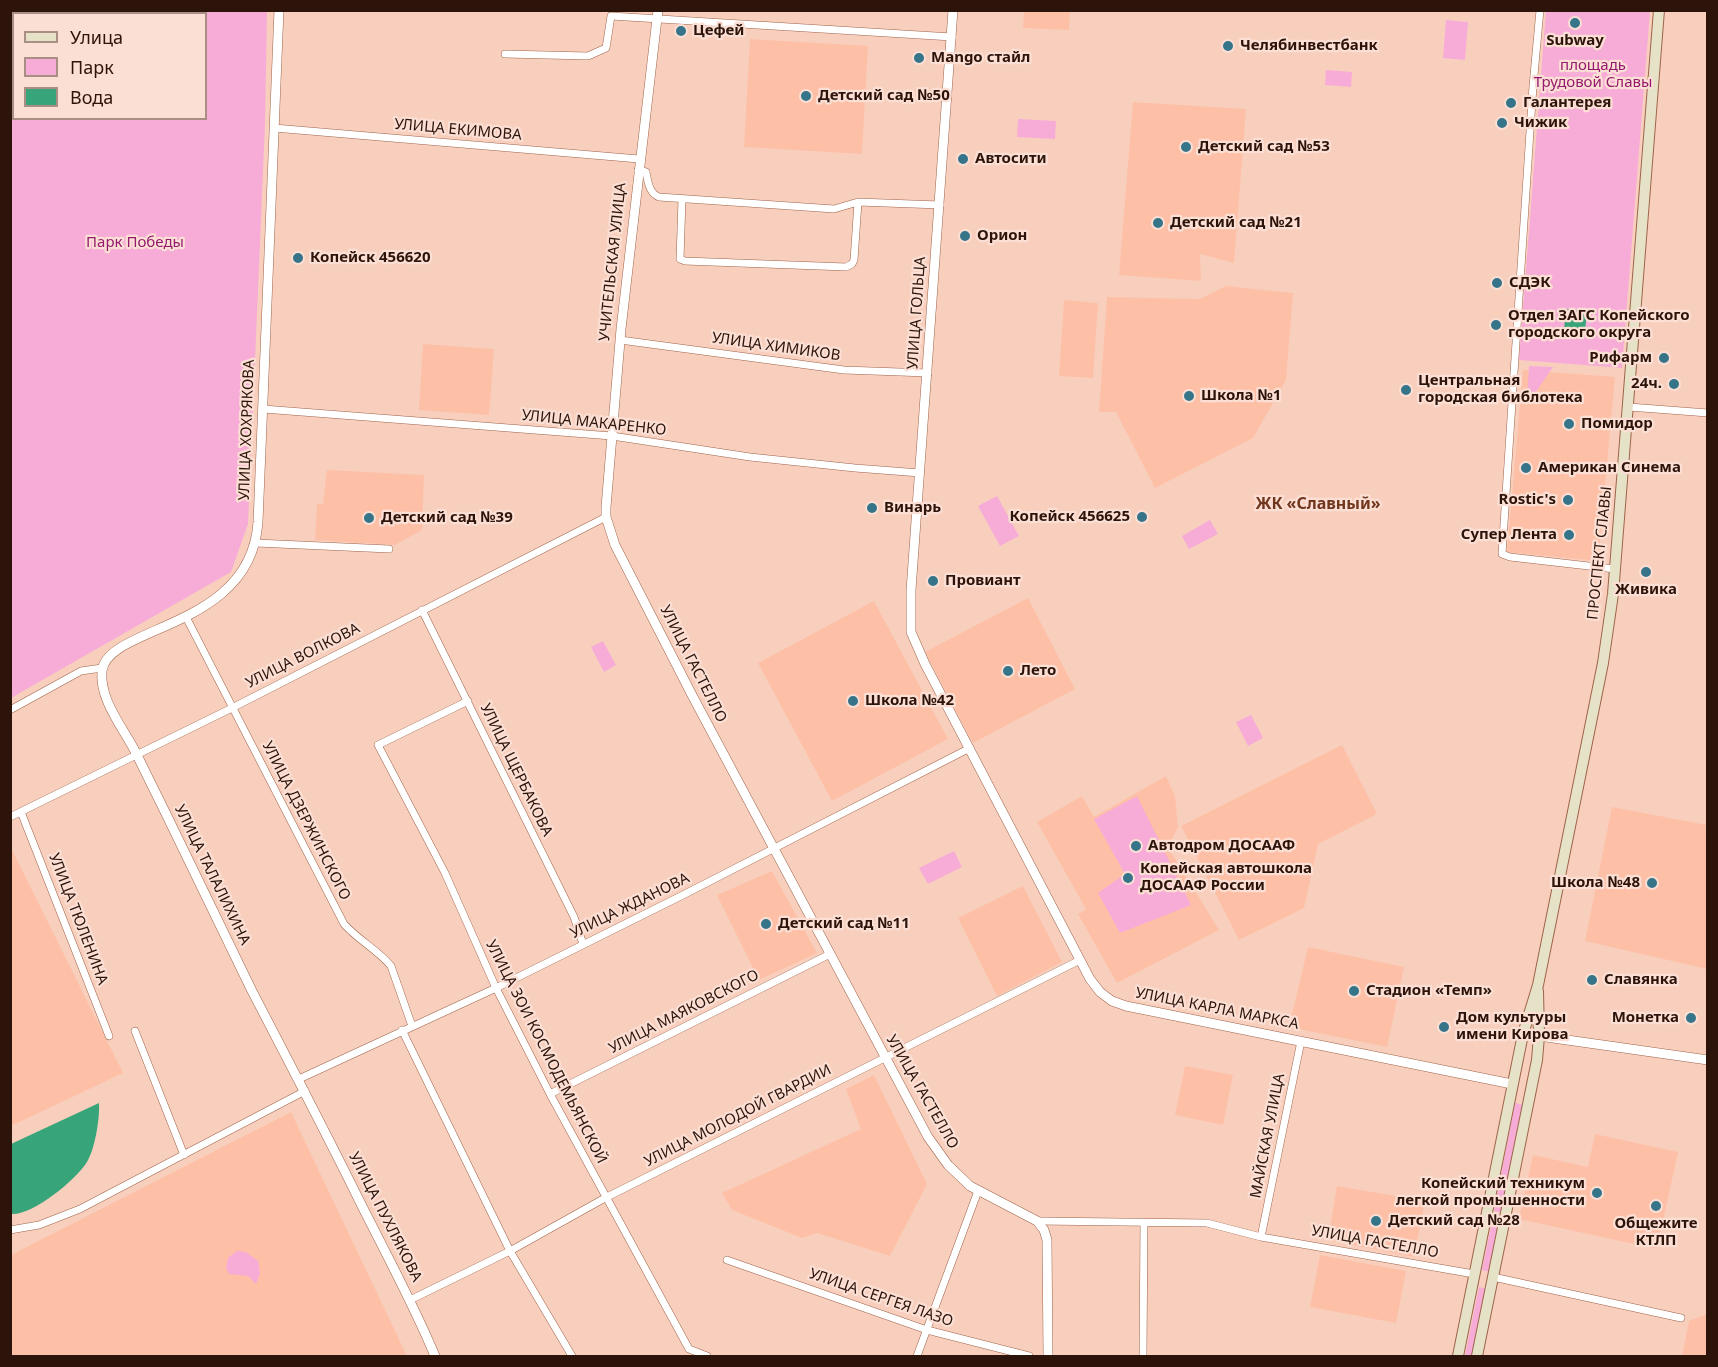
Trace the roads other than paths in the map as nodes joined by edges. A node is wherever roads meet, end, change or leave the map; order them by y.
1 (279, 10) edge
2 (953, 10) edge
3 (1540, 10) edge
4 (1659, 10) edge
5 (657, 14) edge
6 (952, 37) junction
7 (505, 54) dead end
8 (274, 128) junction
9 (639, 159) junction
10 (638, 170) junction
11 (682, 199) junction
12 (858, 202) junction
13 (940, 206) junction
14 (620, 340) junction
15 (928, 373) junction
16 (1629, 406) junction
17 (263, 409) junction
18 (1707, 413) edge
19 (612, 436) junction
20 (920, 473) junction
21 (606, 517) junction
22 (256, 543) junction
23 (389, 549) dead end
24 (1615, 569) junction
25 (422, 610) junction
26 (186, 617) junction
27 (910, 618) joint
28 (102, 668) junction
29 (468, 701) junction
30 (232, 708) junction
31 (10, 710) edge
32 (970, 748) junction
33 (137, 754) junction
34 (21, 812) junction
35 (10, 817) edge
36 (774, 848) junction
37 (583, 944) junction
38 (830, 954) junction
39 (1080, 960) junction
40 (1538, 985) junction
41 (496, 988) junction
42 (412, 1026) junction
43 (402, 1030) junction
44 (135, 1031) dead end
45 (1523, 1034) junction
46 (109, 1036) dead end
47 (1539, 1036) junction
48 (1301, 1041) junction
49 (885, 1058) junction
50 (1707, 1060) edge
51 (299, 1079) junction
52 (1512, 1084) junction
53 (1532, 1087) junction
54 (305, 1091) junction
55 (550, 1094) junction
56 (184, 1155) junction
57 (978, 1191) junction
58 (605, 1198) junction
59 (1487, 1213) junction
60 (1505, 1217) junction
61 (1037, 1221) junction
62 (1144, 1222) junction
63 (10, 1230) edge
64 (1261, 1237) junction
65 (510, 1251) junction
66 (727, 1260) dead end
67 (1474, 1274) junction
68 (1493, 1277) junction
69 (410, 1300) junction
70 (1681, 1318) dead end
71 (927, 1330) junction
72 (435, 1356) edge
73 (572, 1356) edge
74 (707, 1356) edge
75 (917, 1356) edge
76 (1029, 1356) edge
77 (1048, 1356) edge
78 (1143, 1356) edge
79 (1458, 1356) edge
80 (1477, 1356) edge

1 - 8 street, УЛИЦА ХОХРЯКОВА
2 - 6 street, УЛИЦА ГОЛЬЦА
3 - 24 street
4 - 16 main road, ПРОСПЕКТ СЛАВЫ
5 - 6 street
5 - 7 street
5 - 9 street, УЧИТЕЛЬСКАЯ УЛИЦА
6 - 13 street, УЛИЦА ГОЛЬЦА
8 - 9 street, УЛИЦА ЕКИМОВА
8 - 17 street, УЛИЦА ХОХРЯКОВА
9 - 10 street, УЧИТЕЛЬСКАЯ УЛИЦА
10 - 11 street
10 - 14 street, УЧИТЕЛЬСКАЯ УЛИЦА
11 - 12 street
11 - 12 street
12 - 13 street
13 - 15 street, УЛИЦА ГОЛЬЦА
14 - 15 street, УЛИЦА ХИМИКОВ
14 - 19 street, УЧИТЕЛЬСКАЯ УЛИЦА
15 - 20 street, УЛИЦА ГОЛЬЦА
16 - 18 street
16 - 24 main road, ПРОСПЕКТ СЛАВЫ
17 - 19 street, УЛИЦА МАКАРЕНКО
17 - 22 street, УЛИЦА ХОХРЯКОВА
19 - 20 street, УЛИЦА МАКАРЕНКО
19 - 21 street, УЧИТЕЛЬСКАЯ УЛИЦА
20 - 27 street, УЛИЦА ГОЛЬЦА
21 - 25 street, УЛИЦА ВОЛКОВА
21 - 36 street, УЛИЦА ГАСТЕЛЛО
22 - 23 street
22 - 26 street, УЛИЦА ХОХРЯКОВА
24 - 40 main road, ПРОСПЕКТ СЛАВЫ
25 - 29 street, УЛИЦА ЩЕРБАКОВА
25 - 30 street, УЛИЦА ВОЛКОВА
26 - 28 street, УЛИЦА ХОХРЯКОВА
26 - 30 street, УЛИЦА ДЗЕРЖИНСКОГО
27 - 32 street, УЛИЦА КАРЛА МАРКСА
28 - 31 street
28 - 33 street, УЛИЦА ТАЛАЛИХИНА
29 - 37 street, УЛИЦА ЩЕРБАКОВА
29 - 41 street, УЛИЦА ЗОИ КОСМОДЕМЬЯНСКОЙ
30 - 33 street, УЛИЦА ВОЛКОВА
30 - 42 street, УЛИЦА ДЗЕРЖИНСКОГО
32 - 36 street, УЛИЦА ЖДАНОВА
32 - 39 street, УЛИЦА КАРЛА МАРКСА
33 - 34 street, УЛИЦА ВОЛКОВА
33 - 51 street, УЛИЦА ТАЛАЛИХИНА
34 - 35 street, УЛИЦА ВОЛКОВА
34 - 46 street, УЛИЦА ТЮЛЕНИНА
36 - 37 street, УЛИЦА ЖДАНОВА
36 - 38 street, УЛИЦА ГАСТЕЛЛО
37 - 41 street, УЛИЦА ЖДАНОВА
38 - 49 street, УЛИЦА ГАСТЕЛЛО
38 - 55 street, УЛИЦА МАЯКОВСКОГО
39 - 48 street, УЛИЦА КАРЛА МАРКСА
39 - 49 street, УЛИЦА МОЛОДОЙ ГВАРДИИ
40 - 45 main road, ПРОСПЕКТ СЛАВЫ
40 - 47 main road, ПРОСПЕКТ СЛАВЫ
41 - 42 street, УЛИЦА ЖДАНОВА
41 - 55 street, УЛИЦА ЗОИ КОСМОДЕМЬЯНСКОЙ
42 - 43 street, УЛИЦА ЖДАНОВА
43 - 51 street, УЛИЦА ЖДАНОВА
43 - 65 street
44 - 56 street
45 - 47 main road
45 - 52 main road, ПРОСПЕКТ СЛАВЫ
47 - 50 street
47 - 53 main road, ПРОСПЕКТ СЛАВЫ
48 - 52 street, УЛИЦА КАРЛА МАРКСА
48 - 64 street, МАЙСКАЯ УЛИЦА
49 - 57 street, УЛИЦА ГАСТЕЛЛО
49 - 58 street, УЛИЦА МОЛОДОЙ ГВАРДИИ
51 - 54 street, УЛИЦА ТАЛАЛИХИНА
52 - 53 main road, УЛИЦА КАРЛА МАРКСА
52 - 59 main road, ПРОСПЕКТ СЛАВЫ
53 - 60 main road, ПРОСПЕКТ СЛАВЫ
54 - 56 street
54 - 69 street, УЛИЦА ПУХЛЯКОВА
55 - 58 street, УЛИЦА ЗОИ КОСМОДЕМЬЯНСКОЙ
56 - 63 street
57 - 61 street, УЛИЦА ГАСТЕЛЛО
57 - 71 street
58 - 65 street, УЛИЦА МОЛОДОЙ ГВАРДИИ
58 - 74 street, УЛИЦА ЗОИ КОСМОДЕМЬЯНСКОЙ
59 - 60 main road
59 - 67 main road, ПРОСПЕКТ СЛАВЫ
60 - 68 main road, ПРОСПЕКТ СЛАВЫ
61 - 62 street, УЛИЦА ГАСТЕЛЛО
61 - 77 street
62 - 64 street, УЛИЦА ГАСТЕЛЛО
62 - 78 street
64 - 67 street, УЛИЦА ГАСТЕЛЛО
65 - 69 street, УЛИЦА МОЛОДОЙ ГВАРДИИ
65 - 73 street
66 - 71 street, УЛИЦА СЕРГЕЯ ЛАЗО
67 - 68 main road, УЛИЦА ГАСТЕЛЛО
67 - 79 main road, ПРОСПЕКТ СЛАВЫ
68 - 70 street, УЛИЦА ГАСТЕЛЛО
68 - 80 main road, ПРОСПЕКТ СЛАВЫ
69 - 72 street, УЛИЦА ПУХЛЯКОВА
71 - 75 street
71 - 76 street, УЛИЦА СЕРГЕЯ ЛАЗО

